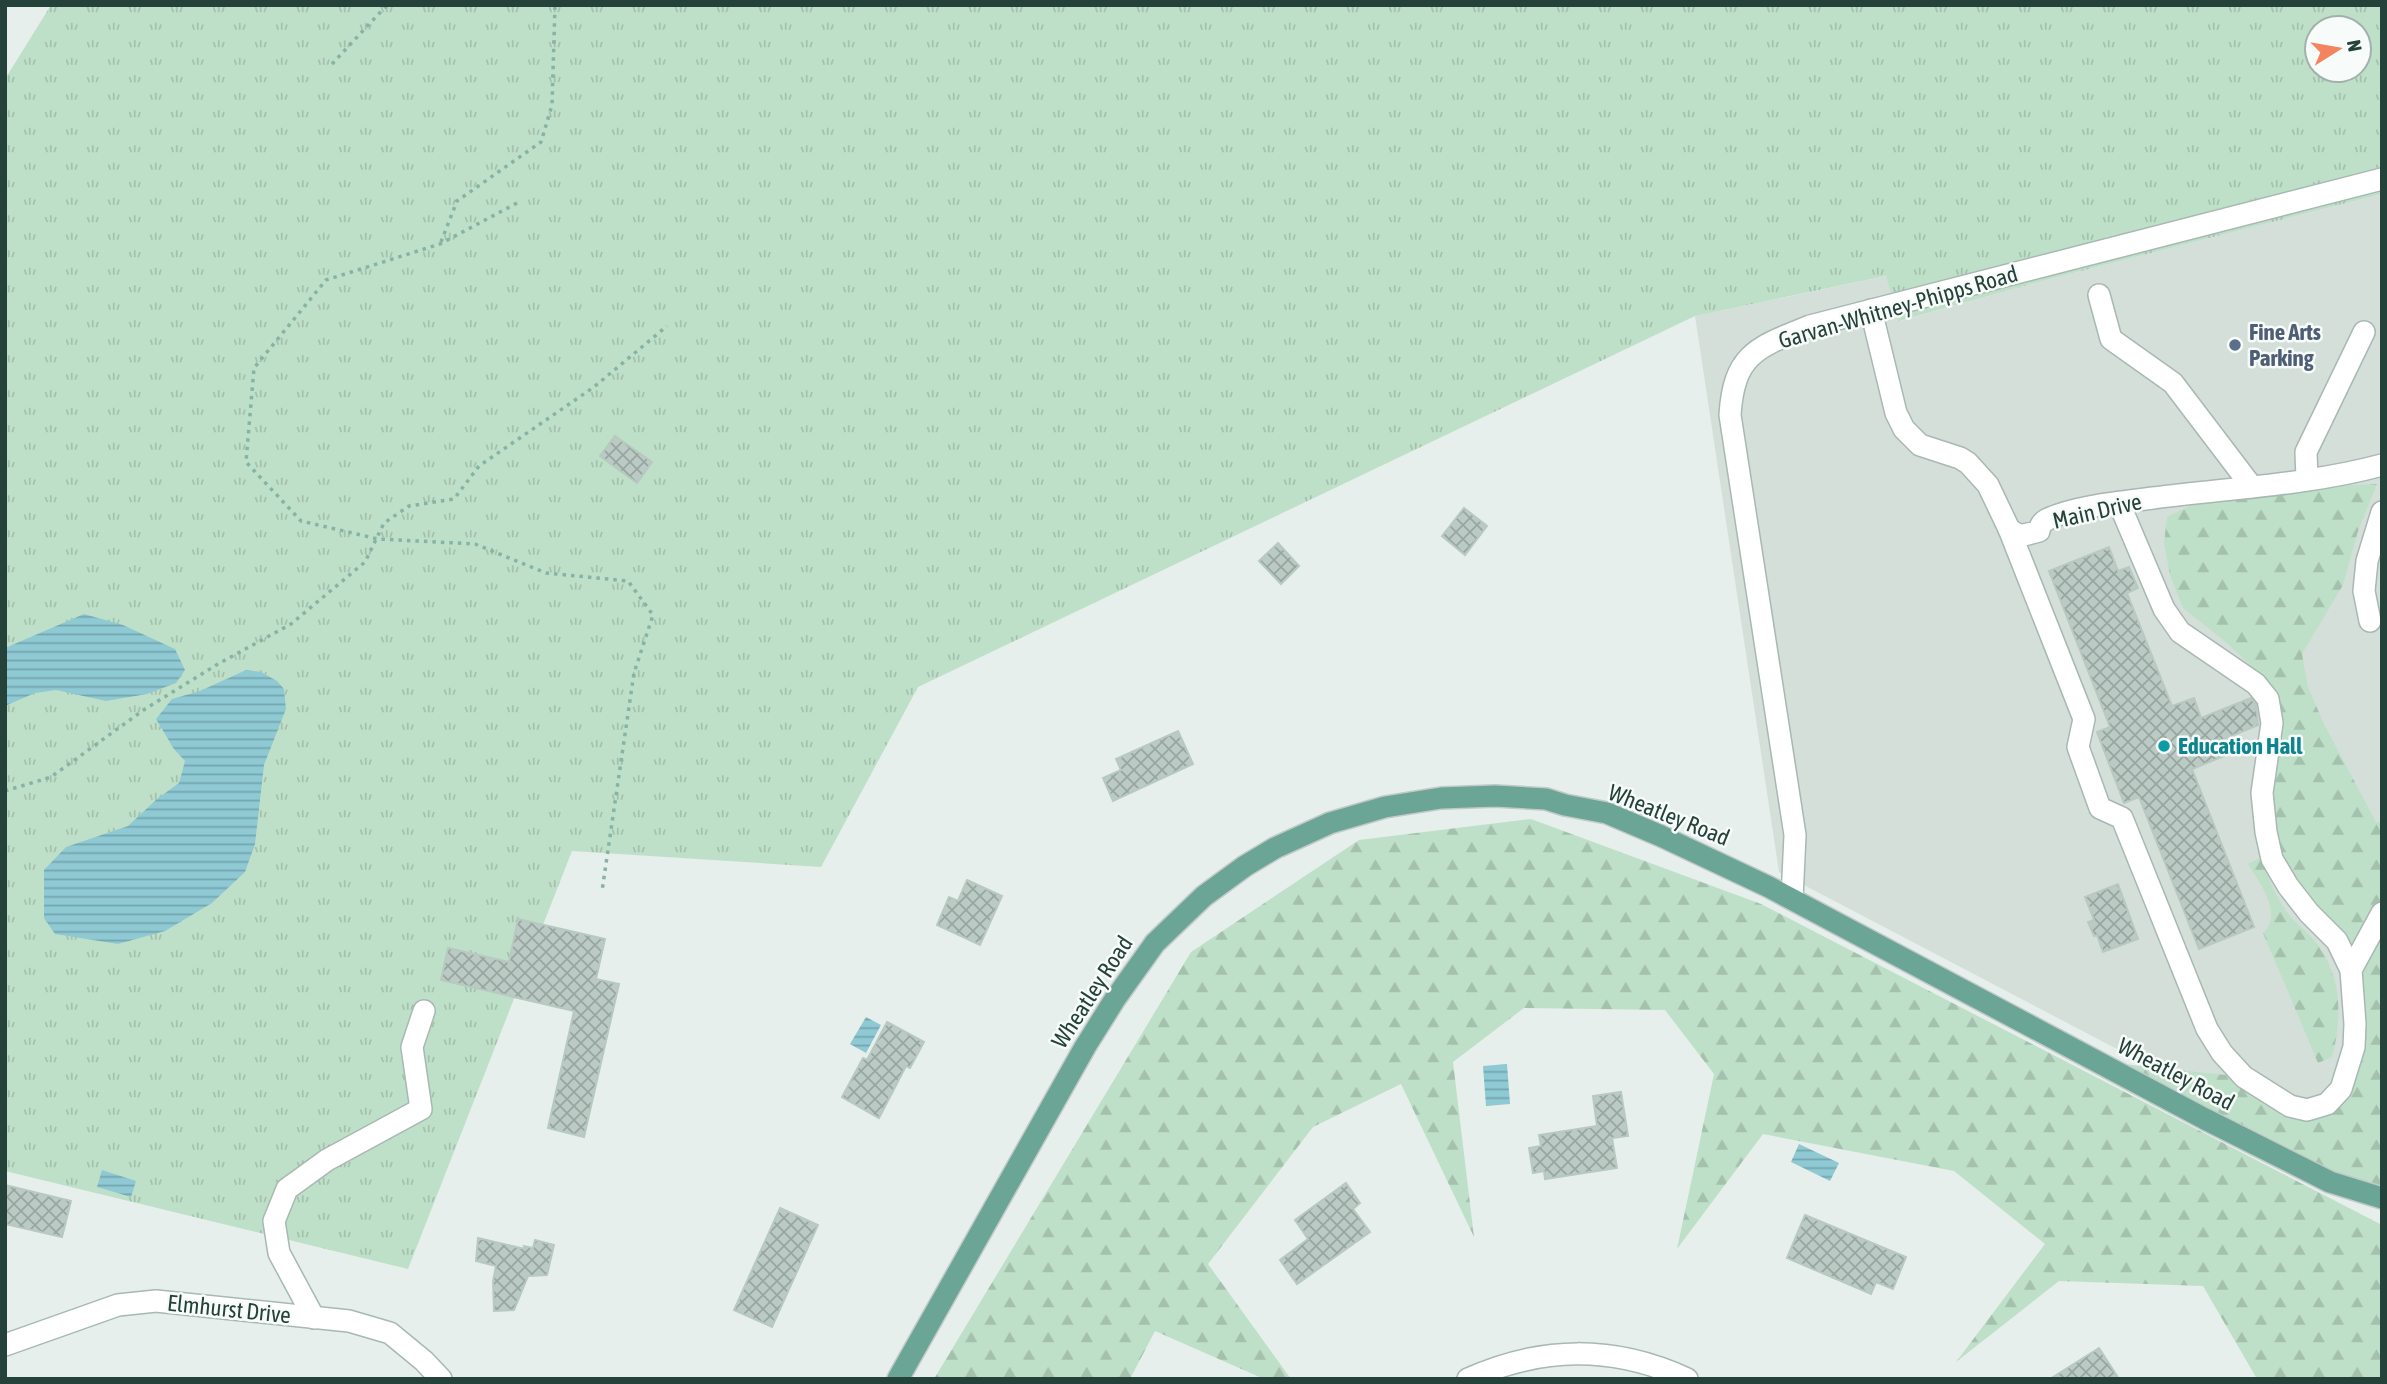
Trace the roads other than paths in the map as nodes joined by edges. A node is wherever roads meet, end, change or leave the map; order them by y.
1 (2382, 179) edge
2 (2099, 295) dead end
3 (1871, 310) junction
4 (2364, 332) dead end
5 (2382, 465) edge
6 (2307, 479) junction
7 (2252, 487) junction
8 (2119, 503) junction
9 (2382, 512) edge
10 (2009, 530) junction
11 (2370, 621) dead end
12 (1792, 899) junction
13 (2382, 913) edge
14 (2351, 970) junction
15 (424, 1010) dead end
16 (2382, 1198) edge
17 (314, 1318) junction
18 (5, 1345) edge
19 (441, 1379) edge
20 (898, 1379) edge
21 (1468, 1379) edge
22 (1687, 1379) edge

1 - 3 street, Garvan-Whitney-Phipps Road
2 - 7 street
3 - 10 street
3 - 12 street, Garvan-Whitney-Phipps Road
4 - 6 street
5 - 6 street, Main Drive
6 - 7 street, Main Drive
7 - 8 street, Main Drive
8 - 10 street, Main Drive
8 - 14 street
9 - 11 street
10 - 14 street
12 - 16 main road, Wheatley Road
12 - 20 main road, Wheatley Road
13 - 14 street
15 - 17 street
17 - 18 street, Elmhurst Drive
17 - 19 street, Elmhurst Drive
21 - 22 street

